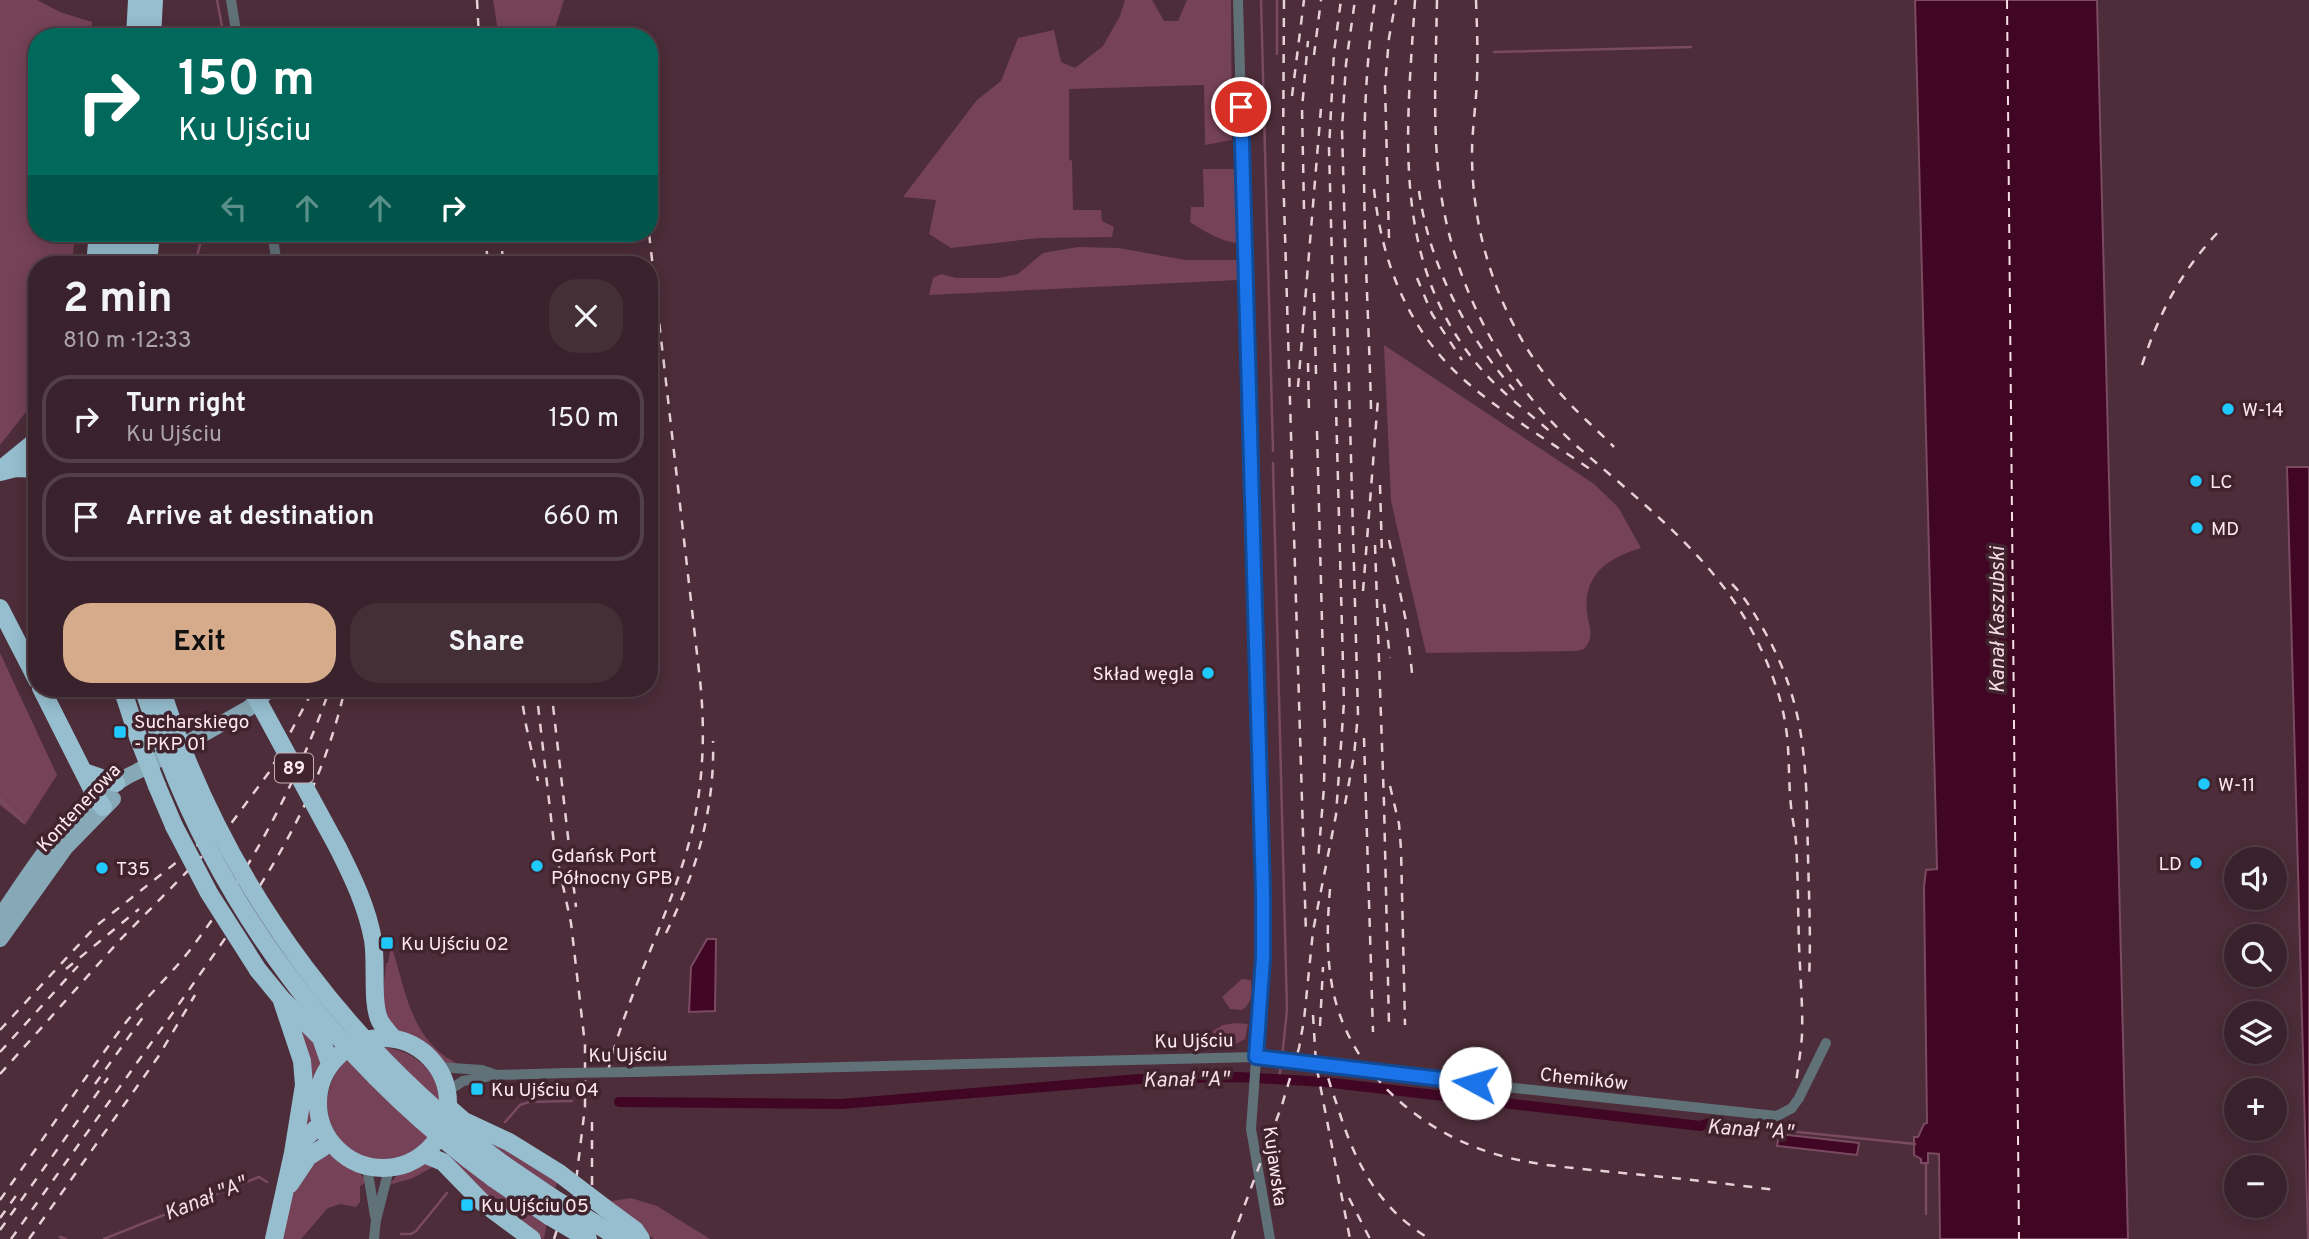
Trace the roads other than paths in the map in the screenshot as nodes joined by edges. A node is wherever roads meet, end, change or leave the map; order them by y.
1 (137, 0) edge
2 (154, 0) edge
3 (231, 0) edge
4 (1238, 0) edge
5 (135, 28) edge
6 (152, 28) edge
7 (236, 28) edge
8 (28, 448) edge
9 (28, 469) edge
10 (0, 471) edge
11 (0, 608) edge
12 (28, 662) edge
13 (46, 697) edge
14 (125, 697) edge
15 (148, 697) edge
16 (162, 697) edge
17 (256, 697) edge
18 (261, 697) edge
19 (165, 727) junction
20 (138, 771) junction
21 (84, 772) junction
22 (116, 783) junction
23 (100, 803) junction
24 (0, 917) edge
25 (0, 939) edge
26 (281, 998) junction
27 (394, 1039) junction
28 (1826, 1043) dead end
29 (1256, 1057) junction
30 (330, 1064) junction
31 (438, 1067) junction
32 (496, 1075) junction
33 (448, 1099) junction
34 (320, 1125) junction
35 (330, 1143) junction
36 (293, 1153) junction
37 (424, 1154) junction
38 (367, 1167) junction
39 (389, 1169) junction
40 (498, 1171) junction
41 (285, 1193) junction
42 (376, 1220) junction
43 (613, 1234) edge
44 (274, 1239) edge
45 (374, 1239) edge
46 (532, 1239) edge
47 (588, 1239) edge
48 (641, 1239) edge
49 (1270, 1239) edge

1 - 5 highway
2 - 6 highway
3 - 7 street
4 - 29 street, Ku Ujściu
8 - 10 highway
9 - 10 highway
11 - 12 highway
13 - 21 highway
14 - 26 highway, bridge
15 - 19 highway
16 - 19 highway
17 - 27 highway, 89, bridge
18 - 20 main road, Kontenerowa
19 - 40 highway, bridge
20 - 22 main road, Kontenerowa
20 - 23 main road, Kontenerowa
21 - 22 highway
21 - 23 highway
22 - 23 main road, Kontenerowa
23 - 24 main road, Kontenerowa
23 - 25 main road, Kontenerowa
26 - 30 highway
26 - 36 highway
27 - 30 highway
27 - 31 highway
28 - 29 street, Chemików
29 - 32 street, Ku Ujściu, bridge
29 - 49 street, Kujawska
30 - 34 highway
31 - 32 street, Ku Ujściu
31 - 33 highway
32 - 33 street, Ku Ujściu
33 - 37 highway
33 - 48 highway, bridge
34 - 35 highway
34 - 36 highway
35 - 38 highway
35 - 41 highway
36 - 41 highway
37 - 39 highway
37 - 46 highway
38 - 39 highway
38 - 42 street
39 - 42 street
40 - 43 highway, bridge
40 - 47 highway, bridge
41 - 44 highway
42 - 45 street

